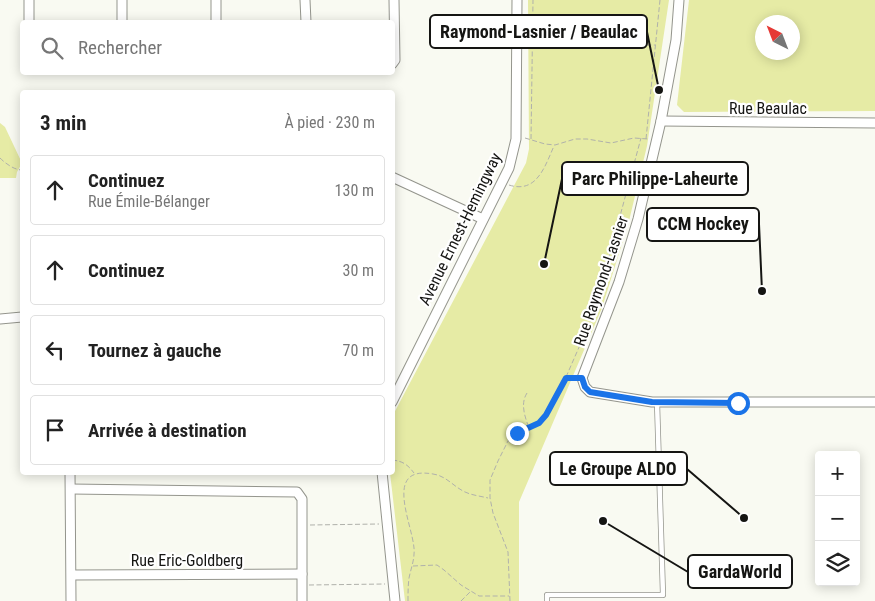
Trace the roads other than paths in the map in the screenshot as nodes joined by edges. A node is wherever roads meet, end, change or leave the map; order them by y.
1 (29, 0) edge
2 (122, 0) edge
3 (216, 0) edge
4 (306, 0) edge
5 (394, 0) edge
6 (517, 0) edge
7 (679, 0) edge
8 (29, 20) edge
9 (122, 20) edge
10 (216, 20) edge
11 (306, 20) edge
12 (394, 20) edge
13 (661, 121) junction
14 (875, 123) edge
15 (395, 178) edge
16 (484, 219) junction
17 (20, 317) edge
18 (0, 318) edge
19 (395, 396) edge
20 (658, 402) junction
21 (875, 402) edge
22 (70, 475) edge
23 (382, 475) edge
24 (71, 489) junction
25 (302, 574) junction
26 (72, 575) junction
27 (663, 595) junction
28 (71, 601) edge
29 (302, 601) edge
30 (396, 601) edge
31 (547, 601) edge
32 (659, 601) edge

1 - 8 street
2 - 9 street
3 - 10 street
4 - 11 street
5 - 12 street
6 - 16 street, Avenue Ernest-Hemingway
7 - 13 street, Rue Raymond-Lasnier
13 - 14 street, Rue Beaulac
13 - 20 street, Rue Raymond-Lasnier
15 - 16 street
16 - 19 street, Avenue Ernest-Hemingway
17 - 18 street
20 - 21 street
20 - 27 lane
22 - 24 street
23 - 30 street
24 - 25 street
24 - 26 street
25 - 26 street, Rue Eric-Goldberg
25 - 29 street
26 - 28 street
27 - 31 lane
27 - 32 lane

